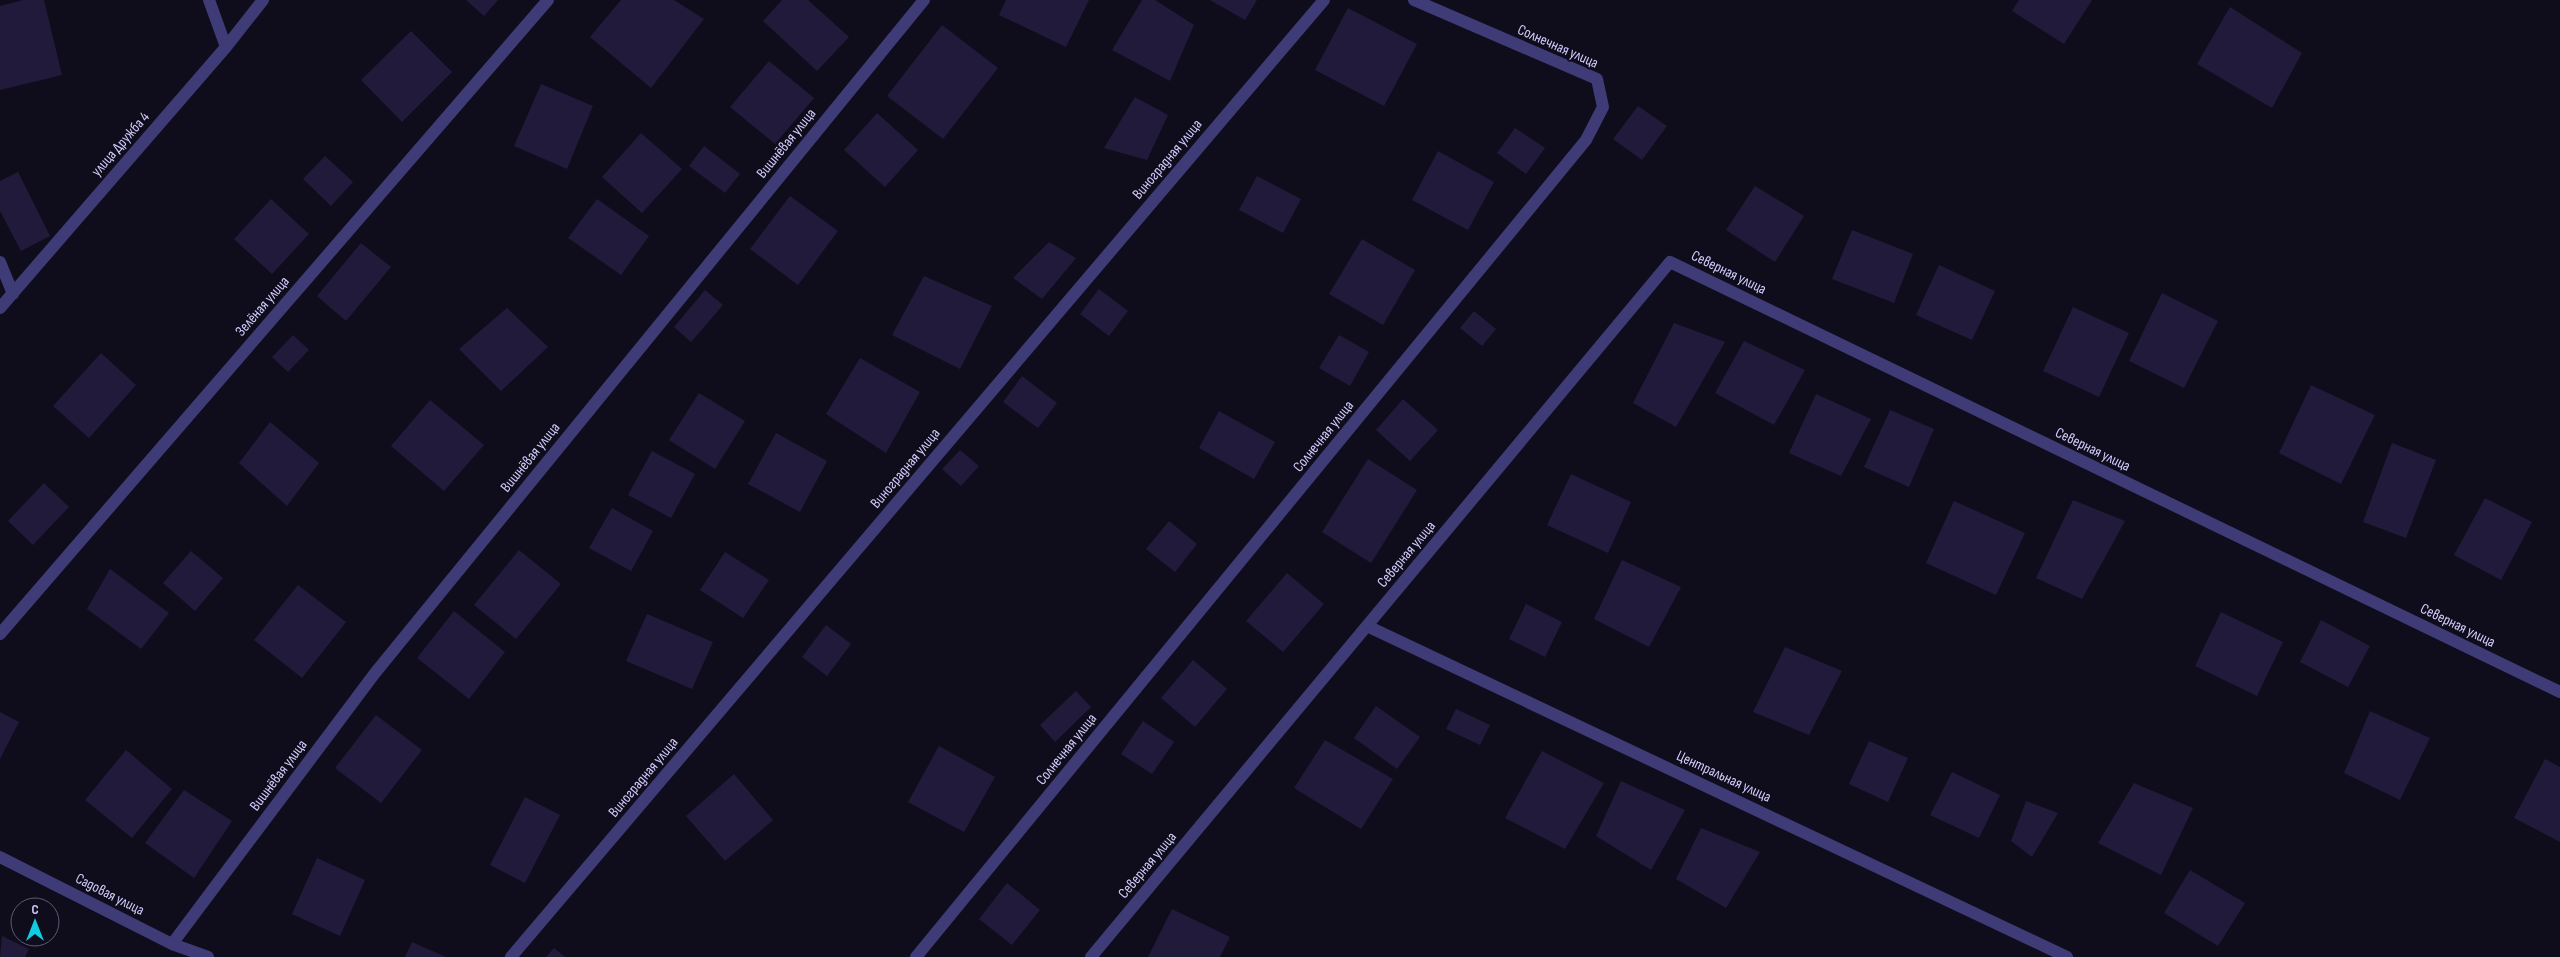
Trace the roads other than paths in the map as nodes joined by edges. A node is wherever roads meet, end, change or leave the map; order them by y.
1 (209, 0) edge
2 (263, 0) edge
3 (548, 0) edge
4 (924, 0) edge
5 (1324, 0) edge
6 (1414, 0) edge
7 (226, 47) junction
8 (0, 262) edge
9 (13, 294) junction
10 (0, 308) edge
11 (1367, 626) junction
12 (0, 634) edge
13 (2560, 692) edge
14 (0, 857) edge
15 (172, 944) junction
16 (208, 957) edge
17 (511, 957) edge
18 (916, 957) edge
19 (1091, 957) edge
20 (2067, 957) edge

1 - 7 street
2 - 7 street, улица Дружба 4
3 - 12 street, Зелёная улица
4 - 15 street, Вишнёвая улица
5 - 17 street, Виноградная улица
6 - 18 street, Солнечная улица
7 - 9 street, улица Дружба 4
8 - 9 street
9 - 10 street, улица Дружба 4
11 - 13 street, Северная улица
11 - 19 street, Северная улица
11 - 20 street, Центральная улица
14 - 15 street, Садовая улица
15 - 16 street, Садовая улица

